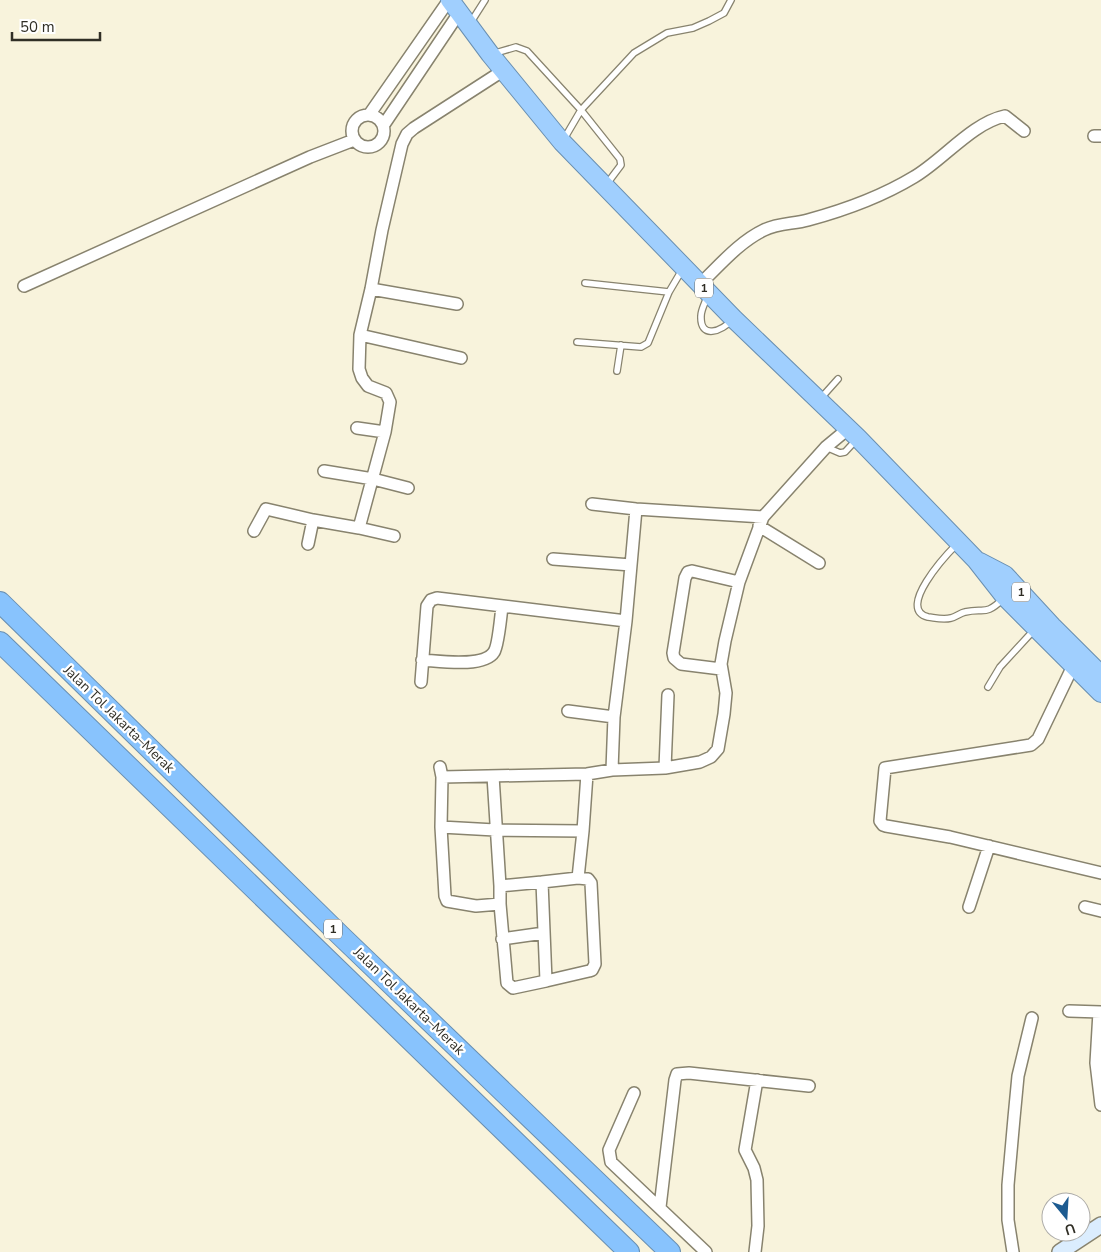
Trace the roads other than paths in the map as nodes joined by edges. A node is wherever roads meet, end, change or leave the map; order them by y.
1 (485, 0) edge
2 (732, 0) edge
3 (457, 10) edge
4 (490, 54) junction
5 (504, 70) junction
6 (581, 110) junction
7 (369, 115) junction
8 (383, 126) junction
9 (1024, 130) dead end
10 (354, 140) junction
11 (562, 142) junction
12 (605, 187) junction
13 (683, 267) junction
14 (585, 283) dead end
15 (24, 286) dead end
16 (704, 288) junction
17 (371, 289) junction
18 (668, 292) junction
19 (457, 304) dead end
20 (734, 319) junction
21 (360, 335) junction
22 (577, 342) dead end
23 (620, 345) junction
24 (461, 358) dead end
25 (617, 370) dead end
26 (838, 379) dead end
27 (819, 400) junction
28 (357, 428) dead end
29 (385, 432) junction
30 (854, 433) junction
31 (826, 447) junction
32 (324, 471) dead end
33 (373, 479) junction
34 (408, 488) dead end
35 (592, 504) dead end
36 (636, 508) junction
37 (313, 520) junction
38 (761, 521) junction
39 (360, 528) junction
40 (254, 532) dead end
41 (394, 536) dead end
42 (958, 542) junction
43 (308, 544) dead end
44 (553, 559) dead end
45 (976, 560) junction
46 (819, 563) dead end
47 (631, 565) junction
48 (739, 582) junction
49 (1004, 597) junction
50 (0, 602) edge
51 (502, 606) junction
52 (626, 620) junction
53 (1035, 628) junction
54 (0, 642) edge
55 (422, 660) junction
56 (1073, 666) junction
57 (721, 669) junction
58 (1099, 669) edge
59 (421, 682) dead end
60 (988, 687) dead end
61 (1101, 693) edge
62 (668, 695) dead end
63 (568, 711) dead end
64 (614, 717) junction
65 (664, 768) junction
66 (612, 770) junction
67 (587, 774) junction
68 (493, 776) junction
69 (441, 827) junction
70 (495, 830) junction
71 (583, 831) junction
72 (989, 846) junction
73 (1101, 873) edge
74 (578, 878) junction
75 (542, 882) junction
76 (500, 886) junction
77 (500, 904) junction
78 (969, 907) dead end
79 (1085, 907) dead end
80 (1101, 911) edge
81 (544, 933) junction
82 (502, 939) junction
83 (546, 981) junction
84 (1070, 1011) dead end
85 (1100, 1012) edge
86 (1032, 1018) dead end
87 (757, 1080) junction
88 (809, 1086) dead end
89 (634, 1093) dead end
90 (1101, 1104) edge
91 (660, 1207) junction
92 (1101, 1225) edge
93 (629, 1252) edge
94 (670, 1252) edge
95 (706, 1252) edge
96 (755, 1252) edge
97 (1013, 1252) edge
98 (1060, 1252) edge

1 - 3 lane
2 - 6 lane
3 - 4 highway, 1
3 - 7 street
3 - 8 street
4 - 5 highway, 1
4 - 6 lane
5 - 11 highway, 1
5 - 17 street
6 - 11 lane
6 - 12 lane
7 - 8 street
7 - 10 street
8 - 10 street
9 - 16 street
10 - 15 street
11 - 12 highway, 1
12 - 13 highway, 1
13 - 16 highway, 1
13 - 18 lane
14 - 18 lane
16 - 20 highway, 1
16 - 20 lane
17 - 19 street
17 - 21 street
18 - 23 lane
20 - 27 highway, 1
21 - 24 street
21 - 29 street
22 - 23 lane
23 - 25 lane
26 - 27 lane
27 - 30 highway, 1
28 - 29 street
29 - 33 street
30 - 31 street
30 - 31 lane
30 - 42 highway, 1
31 - 38 street
32 - 33 street
33 - 34 street
33 - 39 street
35 - 36 street
36 - 38 street
36 - 47 street
37 - 39 street
37 - 40 street
37 - 43 street
38 - 46 street
38 - 48 street
39 - 41 street
42 - 45 highway, 1
42 - 49 lane
44 - 47 street
45 - 49 highway, 1
45 - 58 highway, 1
47 - 52 street
48 - 57 street
48 - 57 street
49 - 53 highway, 1
50 - 94 highway, Jalan Tol Jakarta–Merak / 1
51 - 52 street
51 - 55 street
51 - 55 street
52 - 64 street
53 - 56 highway, 1
53 - 60 lane
54 - 93 highway, Jalan Tol Jakarta–Merak / 1
55 - 59 street
56 - 61 highway, 1
56 - 72 street
57 - 65 street
62 - 65 street
63 - 64 street
64 - 66 street
65 - 66 street
66 - 67 street
67 - 68 street
67 - 71 street
68 - 69 street
68 - 70 street
69 - 70 street
69 - 77 street
70 - 71 street
70 - 76 street
71 - 74 street
72 - 73 street
72 - 78 street
74 - 75 street
74 - 83 street
75 - 76 street
75 - 81 street
76 - 77 street
77 - 82 street
79 - 80 street
81 - 82 street
81 - 83 street
82 - 83 street
84 - 85 street
85 - 90 street
86 - 97 street
87 - 88 street
87 - 91 street
87 - 96 street
89 - 91 street
91 - 95 street
92 - 98 main road

